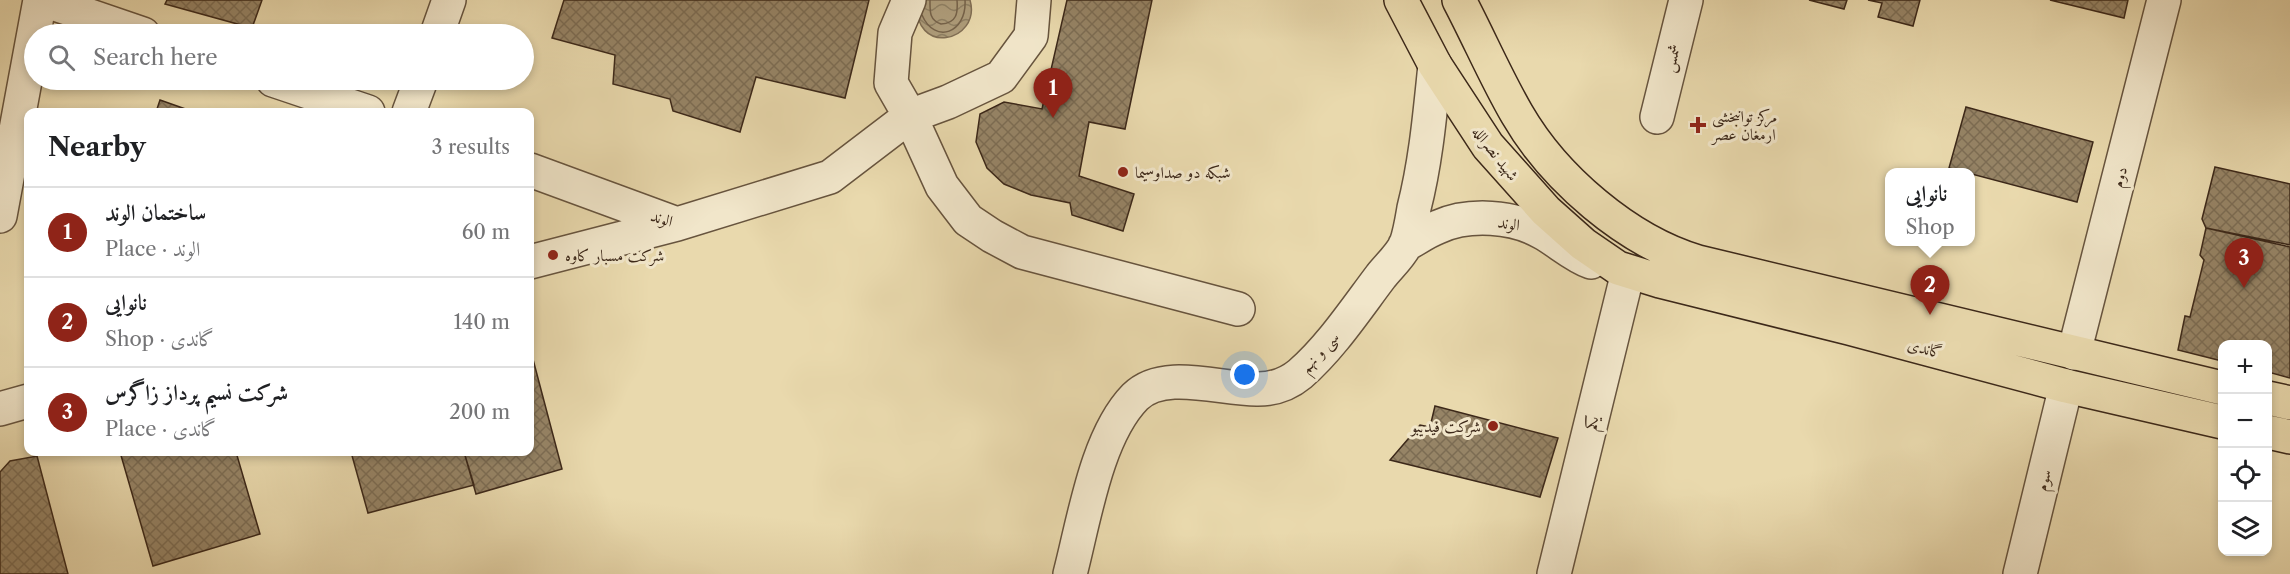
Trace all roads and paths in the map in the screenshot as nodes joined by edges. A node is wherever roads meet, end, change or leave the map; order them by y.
1 (41, 0) edge
2 (449, 0) edge
3 (909, 0) edge
4 (1034, 0) edge
5 (1401, 0) edge
6 (1459, 0) edge
7 (1686, 0) edge
8 (2164, 0) edge
9 (36, 24) edge
10 (113, 24) edge
11 (440, 24) edge
12 (1435, 65) junction
13 (24, 90) edge
14 (303, 90) edge
15 (417, 90) edge
16 (356, 108) edge
17 (410, 108) edge
18 (910, 116) junction
19 (1657, 117) dead end
20 (534, 171) edge
21 (0, 216) edge
22 (677, 224) junction
23 (1644, 238) junction
24 (1406, 245) junction
25 (534, 261) edge
26 (1619, 267) junction
27 (1238, 309) dead end
28 (2074, 353) junction
29 (2066, 386) junction
30 (2218, 387) edge
31 (2272, 399) edge
32 (24, 402) edge
33 (2290, 403) edge
34 (0, 409) edge
35 (2218, 421) edge
36 (2272, 433) edge
37 (2290, 437) edge
38 (1070, 574) edge
39 (1554, 574) edge
40 (2020, 574) edge

1 - 9 street
1 - 10 street
2 - 11 street
3 - 18 street
4 - 18 street
5 - 12 main road, شهید نصرالله
6 - 23 main road
7 - 19 street, شمس
8 - 28 street, دوم
12 - 24 street, سی و نهم
12 - 26 main road, شهید نصرالله
13 - 21 street
14 - 16 street
15 - 17 street
18 - 22 street, الوند
18 - 27 street
20 - 22 street, الوند
22 - 25 street
23 - 26 main road
23 - 28 main road, گاندی
24 - 26 street, الوند
24 - 38 street, سی و نهم
26 - 29 main road, گاندی
26 - 39 street, یکم
28 - 29 main road
28 - 30 main road, گاندی
29 - 35 main road, گاندی
29 - 40 street, سوم
31 - 33 main road
32 - 34 street
36 - 37 main road

